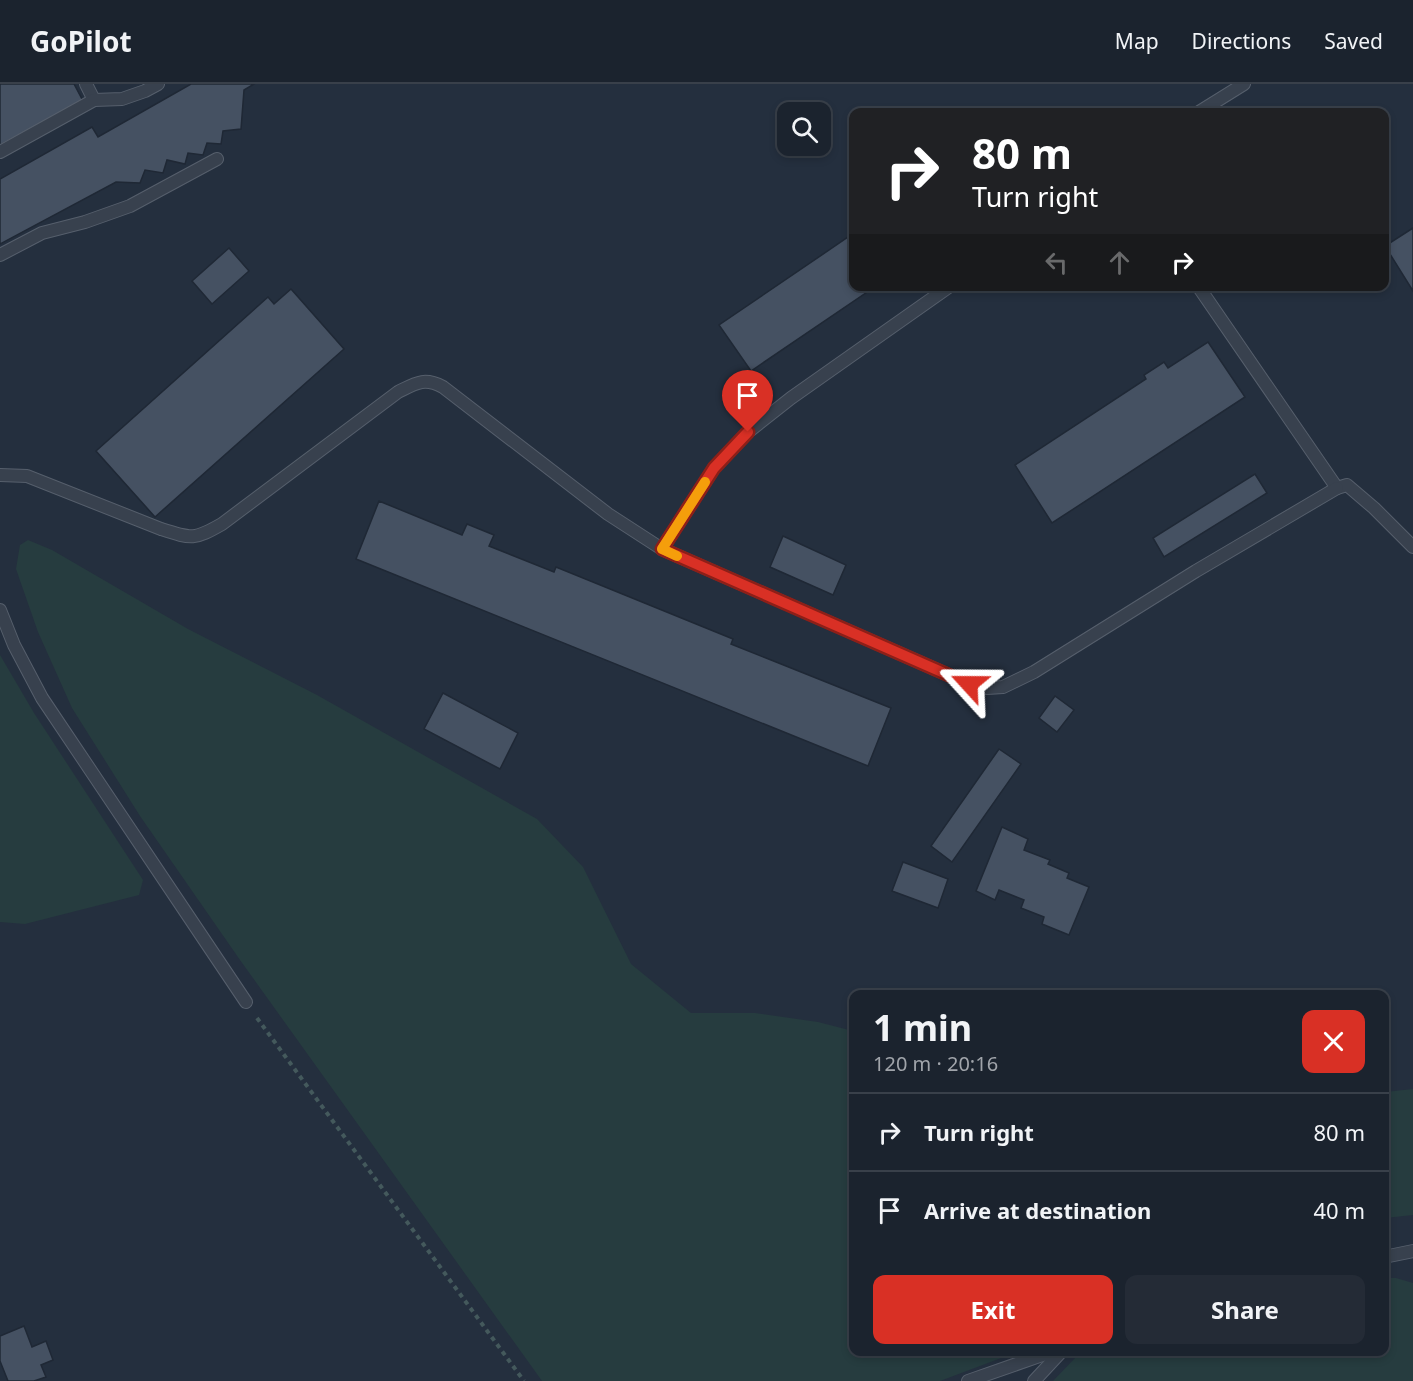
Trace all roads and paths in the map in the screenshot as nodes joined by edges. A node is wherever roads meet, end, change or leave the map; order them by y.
1 (86, 84) edge
2 (158, 84) edge
3 (1245, 84) edge
4 (94, 100) junction
5 (1206, 108) edge
6 (0, 152) edge
7 (217, 159) dead end
8 (0, 255) edge
9 (943, 291) edge
10 (1201, 291) edge
11 (0, 475) edge
12 (1337, 488) junction
13 (1413, 547) edge
14 (662, 549) junction
15 (0, 610) edge
16 (246, 1002) joint
17 (1413, 1251) edge
18 (1389, 1256) edge
19 (1040, 1356) edge
20 (1057, 1356) edge
21 (524, 1381) edge
22 (968, 1381) edge
23 (1034, 1381) edge

1 - 4 lane
2 - 4 lane
3 - 5 lane
4 - 6 lane
7 - 8 lane
9 - 14 lane
10 - 12 lane
11 - 14 lane
12 - 13 lane
12 - 14 lane
15 - 16 lane
16 - 21 path
17 - 18 lane
19 - 22 lane
20 - 23 lane

